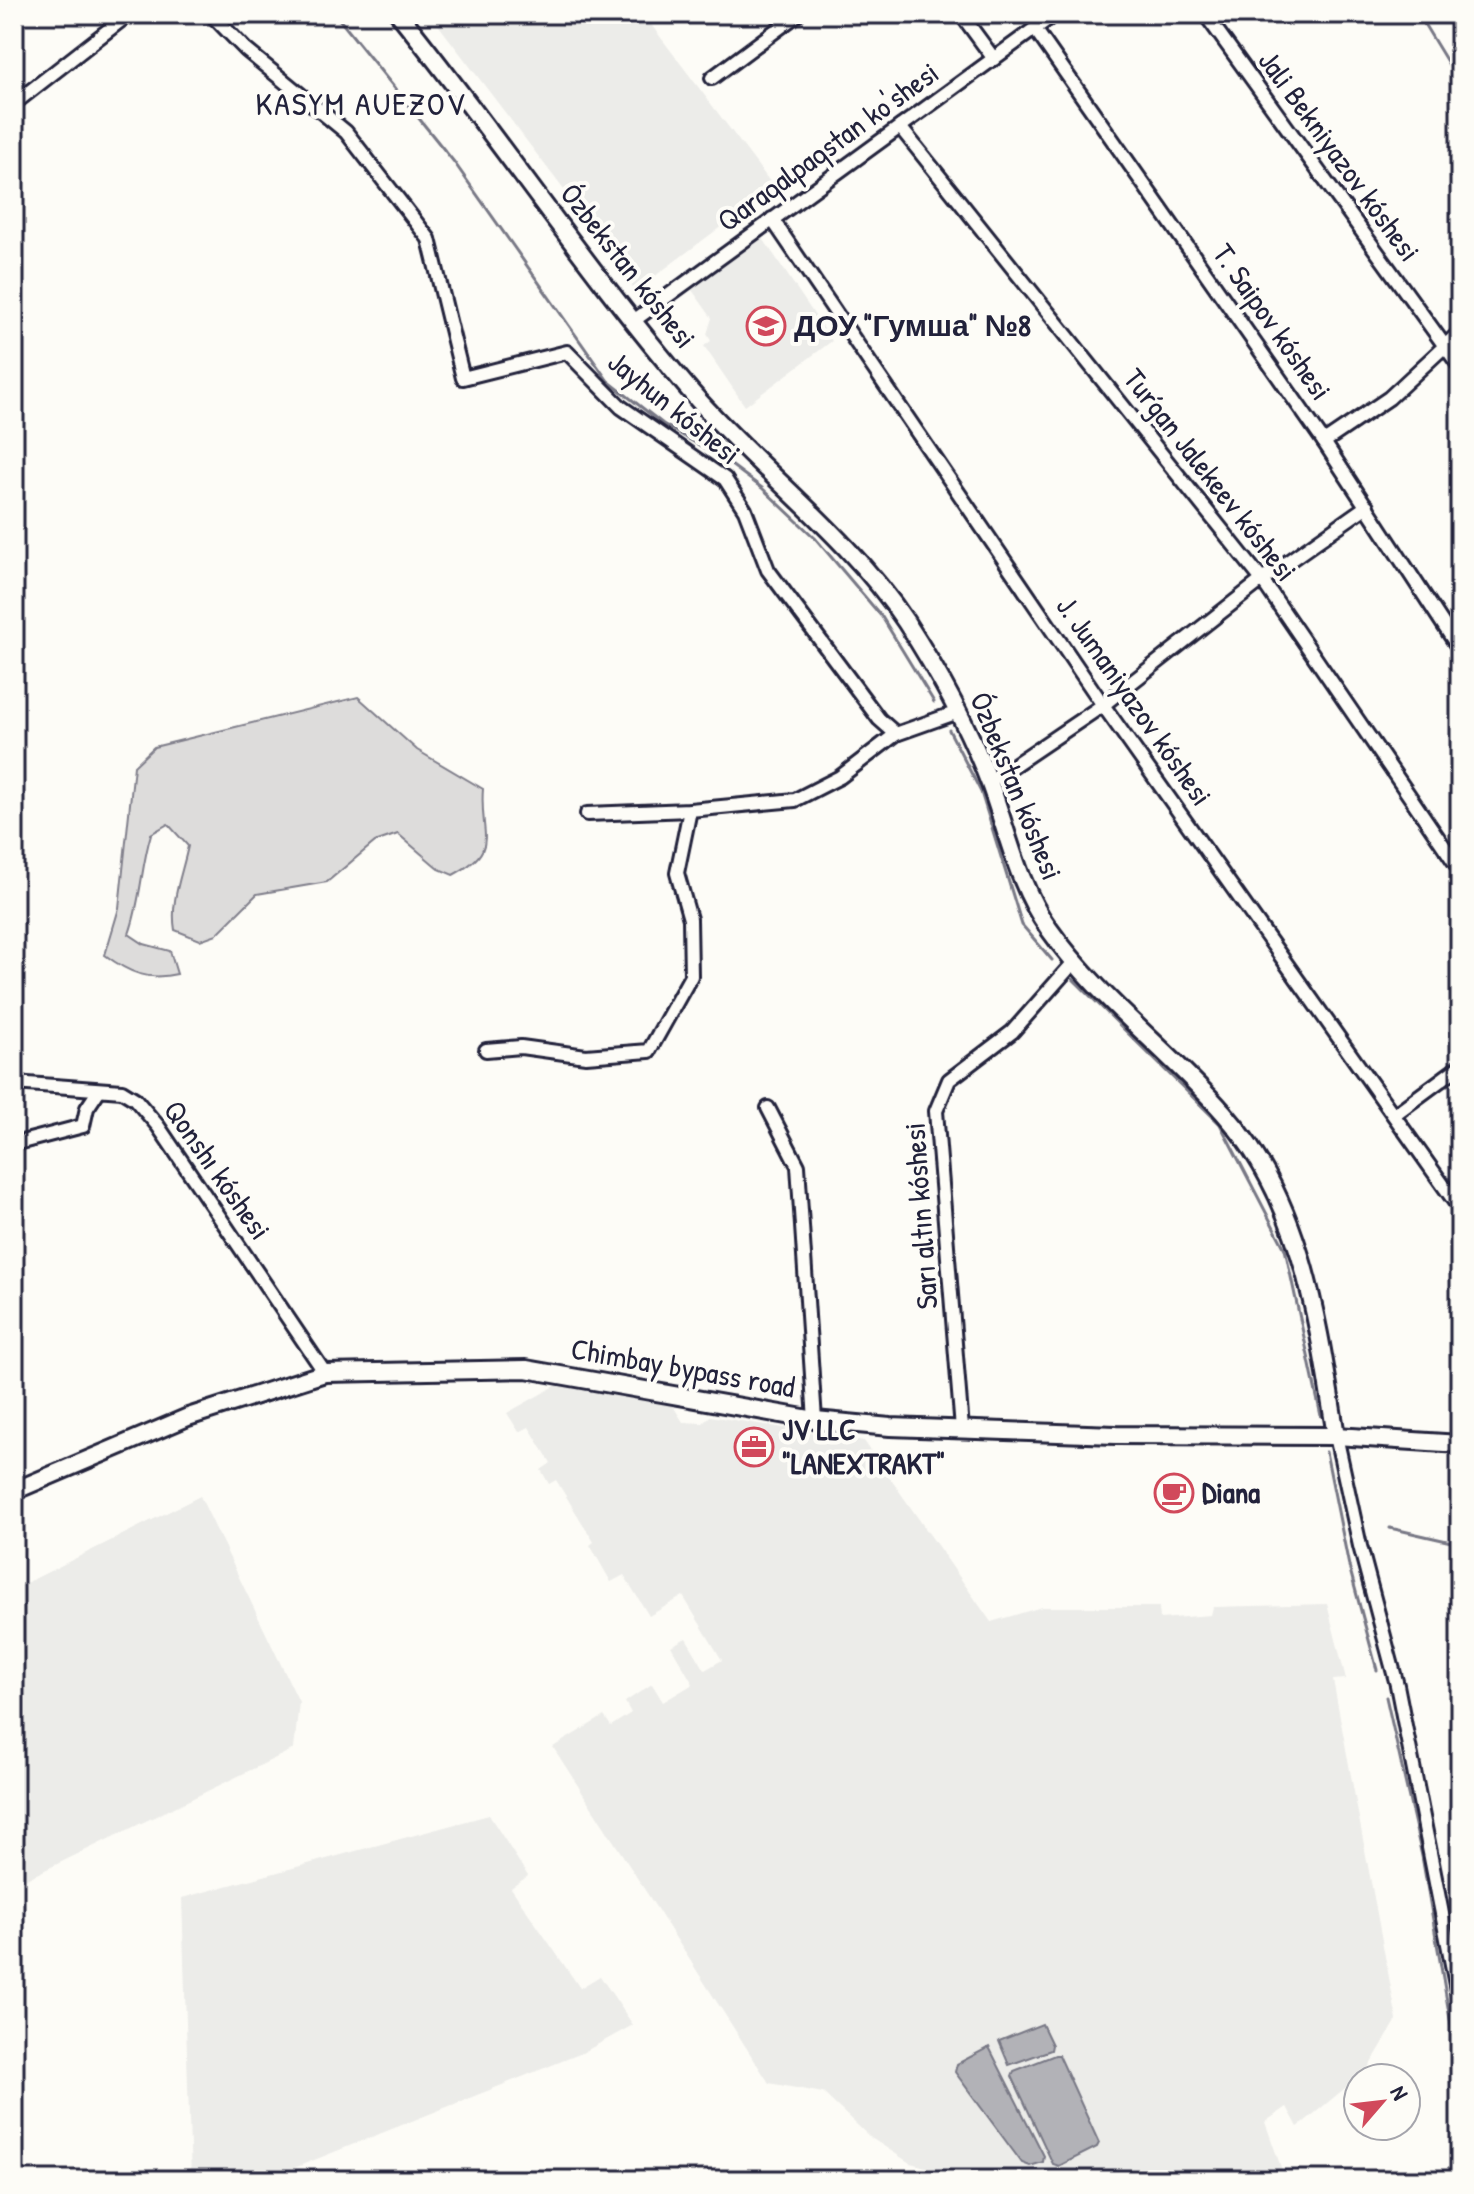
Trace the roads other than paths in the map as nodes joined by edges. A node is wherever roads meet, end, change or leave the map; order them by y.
1 (129, 14) edge
2 (211, 14) edge
3 (399, 14) edge
4 (798, 14) edge
5 (961, 14) edge
6 (1055, 14) edge
7 (1205, 14) edge
8 (1035, 29) junction
9 (994, 59) junction
10 (712, 78) dead end
11 (14, 91) edge
12 (900, 127) junction
13 (772, 219) junction
14 (632, 322) junction
15 (1460, 332) edge
16 (1445, 347) junction
17 (1460, 367) edge
18 (1324, 442) junction
19 (1367, 506) junction
20 (1262, 580) junction
21 (1460, 650) edge
22 (1103, 705) junction
23 (958, 712) junction
24 (896, 734) junction
25 (989, 782) junction
26 (690, 810) junction
27 (587, 814) dead end
28 (1460, 870) edge
29 (1075, 961) junction
30 (486, 1050) dead end
31 (1460, 1066) edge
32 (14, 1083) edge
33 (99, 1090) junction
34 (768, 1108) dead end
35 (1395, 1114) junction
36 (14, 1144) edge
37 (1460, 1209) edge
38 (325, 1373) junction
39 (815, 1420) junction
40 (962, 1429) junction
41 (1336, 1436) junction
42 (1460, 1444) edge
43 (14, 1491) edge
44 (1460, 2005) edge

1 - 11 street
2 - 24 street, Jayhun kóshesi
3 - 14 street, Ózbekstan kóshesi
4 - 10 street
5 - 9 street
6 - 8 street, Qaraqalpaqstan ko'shesi
7 - 16 street, Jali Bekniyazov kóshesi
8 - 9 street, Qaraqalpaqstan ko'shesi
8 - 18 street, T. Saipov kóshesi
9 - 12 street, Qaraqalpaqstan ko'shesi
12 - 13 street, Qaraqalpaqstan ko'shesi
12 - 20 street, Turǵan Jalekeev kóshesi
13 - 14 street, Qaraqalpaqstan ko'shesi
13 - 22 street, J. Jumaniyazov kóshesi
14 - 23 street, Ózbekstan kóshesi
15 - 16 street
16 - 17 street, Jali Bekniyazov kóshesi
16 - 18 street
18 - 19 street, T. Saipov kóshesi
19 - 20 street
19 - 21 street, T. Saipov kóshesi
20 - 22 street
20 - 28 street, Turǵan Jalekeev kóshesi
22 - 25 street
22 - 35 street, J. Jumaniyazov kóshesi
23 - 24 street
23 - 25 street, Ózbekstan kóshesi
24 - 26 street
25 - 29 street, Ózbekstan kóshesi
26 - 27 street
26 - 30 street
29 - 40 street, Sarı altın kóshesi
29 - 41 street, Ózbekstan kóshesi
31 - 35 street
32 - 33 street, Qonshı kóshesi
33 - 36 street
33 - 38 street, Qonshı kóshesi
34 - 39 street
35 - 37 street, J. Jumaniyazov kóshesi
38 - 39 street, Chimbay bypass road
38 - 43 street, Chimbay bypass road
39 - 40 street, Chimbay bypass road
40 - 41 street, Chimbay bypass road
41 - 42 street, Chimbay bypass road
41 - 44 street

